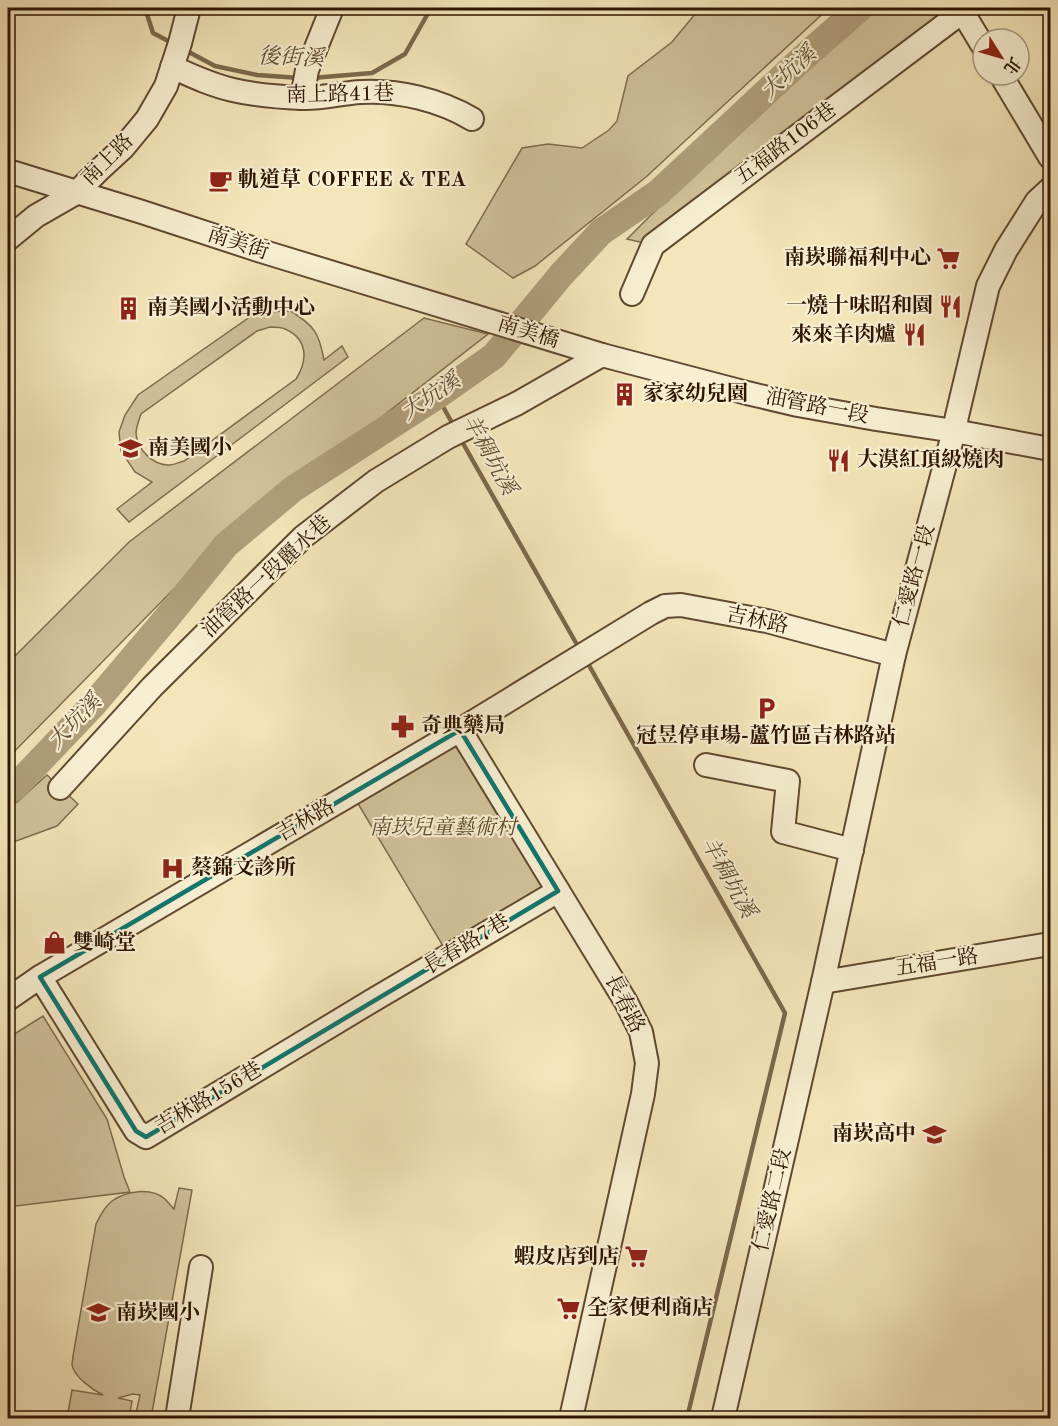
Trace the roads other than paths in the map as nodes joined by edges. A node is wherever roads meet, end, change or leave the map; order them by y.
1 (189, 8) edge
2 (332, 8) edge
3 (961, 10) edge
4 (971, 27) edge
5 (176, 55) junction
6 (1008, 87) edge
7 (303, 95) junction
8 (472, 119) dead end
9 (1050, 157) edge
10 (8, 171) edge
11 (1050, 189) edge
12 (76, 193) junction
13 (8, 239) edge
14 (632, 294) dead end
15 (470, 315) joint
16 (595, 353) junction
17 (954, 431) junction
18 (1050, 449) edge
19 (894, 655) junction
20 (460, 730) junction
21 (706, 765) dead end
22 (60, 788) dead end
23 (852, 850) junction
24 (558, 891) junction
25 (1050, 945) edge
26 (40, 977) junction
27 (824, 982) junction
28 (8, 999) edge
29 (375, 999) joint
30 (201, 1267) dead end
31 (177, 1419) edge
32 (571, 1419) edge
33 (723, 1419) edge

1 - 5 street, 南上路
2 - 7 street
3 - 4 street
3 - 14 street, 五福路106巷
5 - 7 street, 南上路41巷
5 - 12 street, 南上路
6 - 9 street
7 - 8 street, 南上路41巷
10 - 12 street, 南美街
11 - 17 street, 仁愛路一段
12 - 13 street, 南上路
12 - 15 street, 南美街
15 - 16 street, 南美橋
16 - 17 street, 油管路一段
16 - 22 street, 油管路一段麗水巷
17 - 18 street, 油管路一段
17 - 19 street, 仁愛路一段
19 - 20 street, 吉林路
19 - 23 street, 仁愛路一段
20 - 24 street, 長春路
20 - 26 street, 吉林路
21 - 23 street
23 - 27 street, 仁愛路一段
24 - 29 street, 長春路7巷
24 - 32 street, 長春路
25 - 27 street, 五福一路
26 - 28 street, 吉林路
26 - 29 street, 吉林路156巷
27 - 33 street, 仁愛路二段
30 - 31 street

